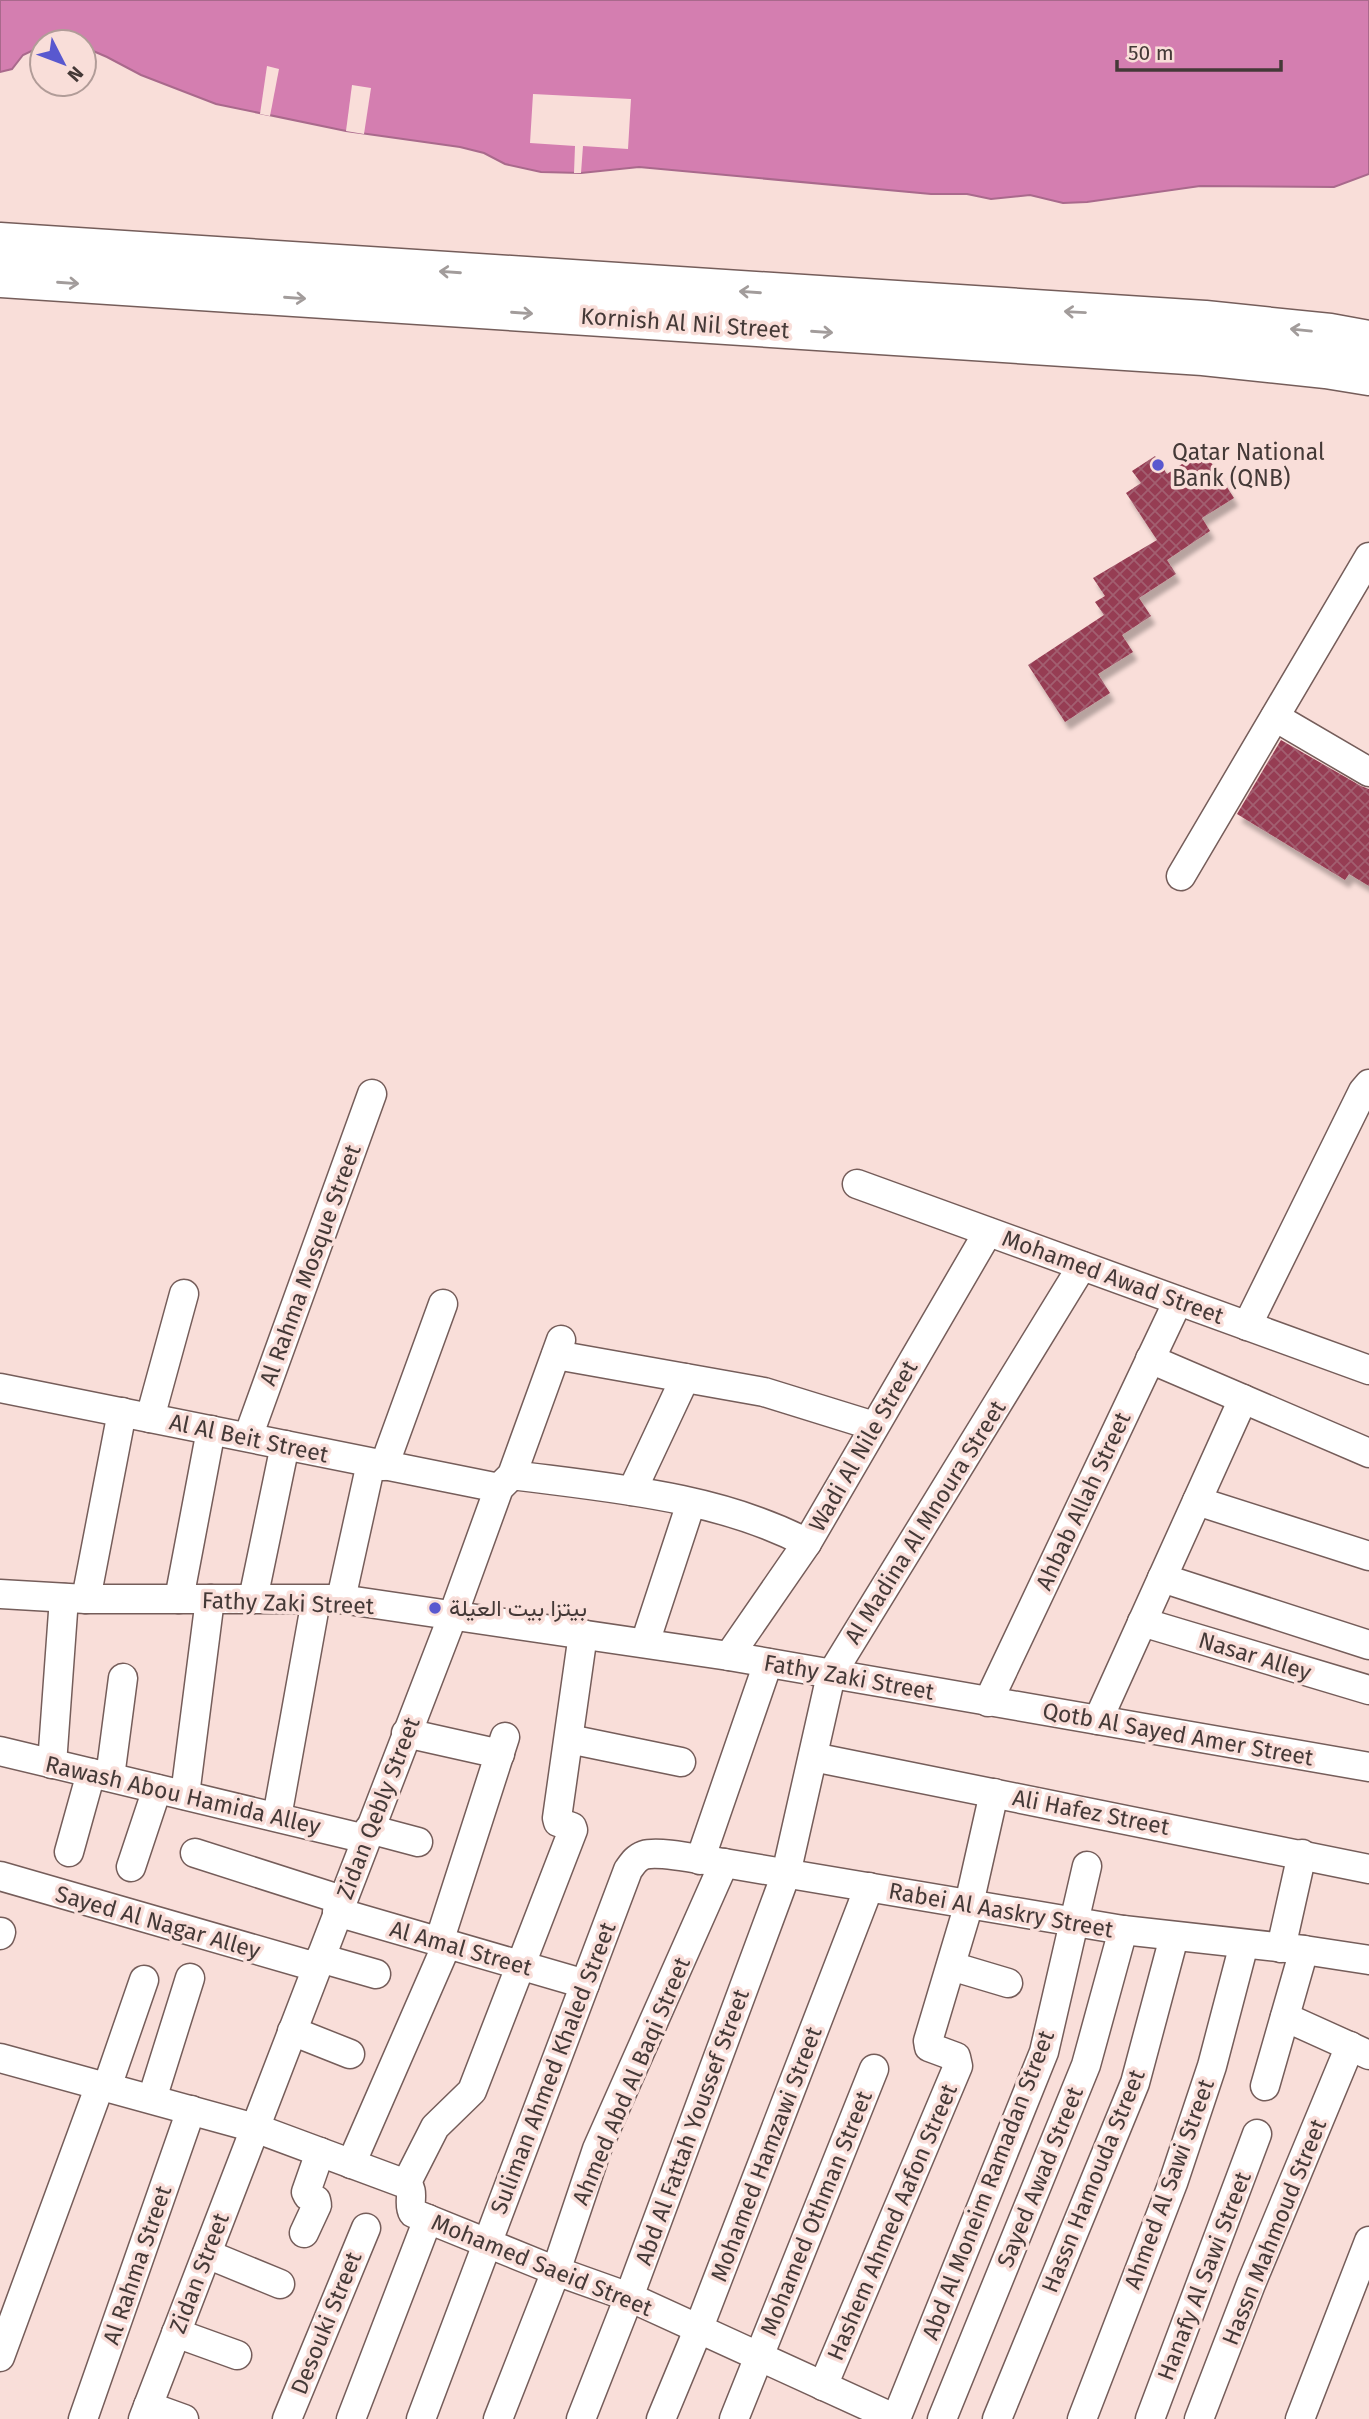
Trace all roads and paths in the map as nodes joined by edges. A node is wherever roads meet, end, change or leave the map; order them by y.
1 (0, 242) edge
2 (0, 278) edge
3 (1369, 340) edge
4 (1369, 376) edge
5 (1369, 557) edge
6 (1275, 717) junction
7 (1369, 772) edge
8 (1181, 876) dead end
9 (1369, 1084) edge
10 (372, 1094) dead end
11 (857, 1185) dead end
12 (988, 1232) junction
13 (1082, 1266) junction
14 (184, 1294) dead end
15 (1178, 1301) junction
16 (443, 1304) dead end
17 (1247, 1326) junction
18 (1150, 1359) junction
19 (1369, 1370) edge
20 (685, 1378) junction
21 (0, 1388) edge
22 (1243, 1399) junction
23 (122, 1412) junction
24 (150, 1418) junction
25 (874, 1426) junction
26 (211, 1430) junction
27 (248, 1437) junction
28 (285, 1445) junction
29 (1369, 1453) edge
30 (378, 1464) junction
31 (505, 1481) junction
32 (632, 1491) junction
33 (1197, 1501) junction
34 (691, 1503) junction
35 (807, 1543) junction
36 (1369, 1556) edge
37 (1162, 1578) junction
38 (0, 1594) edge
39 (75, 1599) junction
40 (253, 1599) junction
41 (179, 1600) junction
42 (210, 1600) junction
43 (328, 1600) junction
44 (453, 1615) junction
45 (1142, 1622) junction
46 (583, 1634) junction
47 (645, 1643) junction
48 (1369, 1645) edge
49 (729, 1656) junction
50 (768, 1663) junction
51 (831, 1675) junction
52 (123, 1678) dead end
53 (1369, 1690) edge
54 (988, 1702) junction
55 (1098, 1720) junction
56 (406, 1733) junction
57 (569, 1739) junction
58 (1, 1757) edge
59 (813, 1757) junction
60 (681, 1762) dead end
61 (52, 1764) junction
62 (1369, 1767) edge
63 (101, 1775) junction
64 (157, 1789) junction
65 (994, 1793) junction
66 (185, 1795) junction
67 (277, 1817) junction
68 (368, 1834) junction
69 (418, 1842) dead end
70 (69, 1853) dead end
71 (195, 1853) dead end
72 (1302, 1854) junction
73 (712, 1862) junction
74 (1087, 1866) dead end
75 (131, 1867) dead end
76 (1369, 1869) edge
77 (786, 1874) junction
78 (0, 1876) edge
79 (869, 1887) junction
80 (969, 1904) junction
81 (340, 1906) junction
82 (1074, 1922) junction
83 (1123, 1930) junction
84 (1174, 1937) junction
85 (443, 1943) junction
86 (1244, 1944) junction
87 (1293, 1949) junction
88 (1369, 1960) edge
89 (318, 1962) junction
90 (521, 1966) junction
91 (951, 1966) junction
92 (376, 1974) dead end
93 (190, 1978) dead end
94 (144, 1980) dead end
95 (1008, 1983) dead end
96 (585, 1984) junction
97 (1285, 2017) junction
98 (292, 2031) junction
99 (1360, 2051) edge
100 (351, 2054) dead end
101 (0, 2058) edge
102 (874, 2069) dead end
103 (104, 2086) junction
104 (1265, 2086) dead end
105 (152, 2099) junction
106 (191, 2110) junction
107 (255, 2127) junction
108 (1257, 2134) dead end
109 (320, 2152) junction
110 (351, 2164) junction
111 (406, 2184) junction
112 (428, 2219) junction
113 (366, 2228) dead end
114 (304, 2233) dead end
115 (1369, 2241) edge
116 (487, 2243) junction
117 (207, 2254) junction
118 (556, 2271) junction
119 (279, 2284) dead end
120 (629, 2297) junction
121 (698, 2330) junction
122 (176, 2333) junction
123 (237, 2355) dead end
124 (0, 2357) edge
125 (759, 2357) junction
126 (823, 2386) junction
127 (849, 2409) edge
128 (146, 2413) edge
129 (83, 2419) edge
130 (184, 2419) edge
131 (287, 2419) edge
132 (351, 2419) edge
133 (421, 2419) edge
134 (498, 2419) edge
135 (581, 2419) edge
136 (661, 2419) edge
137 (734, 2419) edge
138 (896, 2419) edge
139 (942, 2419) edge
140 (998, 2419) edge
141 (1082, 2419) edge
142 (1150, 2419) edge
143 (1199, 2419) edge
144 (1300, 2419) edge

3 -> 1 highway, Kornish Al Nil Street
2 -> 4 highway, Kornish Al Nil Street
5 - 6 street
6 - 7 street
6 - 8 street
9 - 17 street
10 - 27 street, Al Rahma Mosque Street
11 - 12 street, Mohamed Awad Street
12 - 13 street, Mohamed Awad Street
12 - 25 street, Wadi Al Nile Street
13 - 15 street, Mohamed Awad Street
13 - 51 street, Al Madina Al Mnoura Street
14 - 24 street
15 - 17 street, Mohamed Awad Street
15 - 18 street, Ahbab Allah Street
16 - 30 street
17 - 19 street, Mohamed Awad Street
18 - 22 street
18 - 54 street, Ahbab Allah Street
20 - 25 street
20 - 31 street, Zidan Qebly Street
20 - 32 street
21 - 23 street, Al Al Beit Street
22 - 29 street
22 - 33 street
23 - 24 street, Al Al Beit Street
23 - 39 street
24 - 26 street, Al Al Beit Street
25 - 35 street, Wadi Al Nile Street
26 - 27 street, Al Al Beit Street
26 - 41 street
27 - 28 street, Al Al Beit Street
28 - 30 street, Al Al Beit Street
28 - 40 street
30 - 31 street, Al Al Beit Street
30 - 43 street
31 - 32 street, Al Al Beit Street
31 - 44 street, Zidan Qebly Street
32 - 34 street, Al Al Beit Street
33 - 36 street
33 - 37 street
34 - 35 street, Al Al Beit Street
34 - 47 street
35 - 49 street, Wadi Al Nile Street
37 - 45 street
37 - 48 street
38 - 39 street, Fathy Zaki Street
39 - 41 street, Fathy Zaki Street
39 - 61 street
40 - 42 street, Fathy Zaki Street
40 - 43 street, Fathy Zaki Street
41 - 42 street, Fathy Zaki Street
42 - 66 street
43 - 44 street, Fathy Zaki Street
43 - 67 street
44 - 46 street, Fathy Zaki Street
44 - 56 street, Zidan Qebly Street
45 - 53 street, Nasar Alley
45 - 55 street
46 - 47 street, Fathy Zaki Street
46 - 57 street
47 - 49 street, Fathy Zaki Street
49 - 50 street, Fathy Zaki Street
50 - 51 street, Fathy Zaki Street
50 - 73 street, Ahmed Abd Al Baqi Street
51 - 54 street, Fathy Zaki Street
51 - 59 street, Al Madina Al Mnoura Street
52 - 63 street
54 - 55 street, Qotb Al Sayed Amer Street
55 - 62 street, Qotb Al Sayed Amer Street
56 - 68 street, Zidan Qebly Street
56 - 85 street
57 - 60 street
57 - 90 street
58 - 61 street, Rawash Abou Hamida Alley
59 - 65 street, Ali Hafez Street
59 - 77 street, Al Madina Al Mnoura Street
61 - 63 street, Rawash Abou Hamida Alley
63 - 64 street, Rawash Abou Hamida Alley
63 - 70 street
64 - 66 street, Rawash Abou Hamida Alley
64 - 75 street
65 - 72 street, Ali Hafez Street
65 - 80 street, Hashem Ahmed Aafon Street
66 - 67 street, Rawash Abou Hamida Alley
67 - 68 street, Rawash Abou Hamida Alley
68 - 69 street, Rawash Abou Hamida Alley
68 - 81 street, Zidan Qebly Street
71 - 81 street, Al Amal Street
72 - 76 street, Ali Hafez Street
72 - 87 street
73 - 77 street, Rabei Al Aaskry Street
73 - 96 street, Suliman Ahmed Khaled Street
73 - 118 street, Ahmed Abd Al Baqi Street
74 - 82 street, Abd Al Moneim Ramadan Street
77 - 79 street, Rabei Al Aaskry Street
77 - 120 street, Abd Al Fattah Youssef Street
78 - 89 street, Sayed Al Nagar Alley
79 - 80 street, Rabei Al Aaskry Street
79 - 121 street, Mohamed Hamzawi Street
80 - 82 street, Rabei Al Aaskry Street
80 - 91 street, Hashem Ahmed Aafon Street
81 - 85 street, Al Amal Street
81 - 89 street, Zidan Qebly Street
82 - 83 street, Rabei Al Aaskry Street
82 - 138 street, Abd Al Moneim Ramadan Street
83 - 84 street, Rabei Al Aaskry Street
83 - 139 street, Sayed Awad Street
84 - 86 street, Rabei Al Aaskry Street
84 - 140 street, Hassn Hamouda Street
85 - 90 street, Al Amal Street
85 - 110 street
86 - 87 street, Rabei Al Aaskry Street
86 - 141 street, Ahmed Al Sawi Street
87 - 88 street, Rabei Al Aaskry Street
87 - 97 street
89 - 92 street, Sayed Al Nagar Alley
89 - 98 street, Zidan Qebly Street
90 - 96 street, Al Amal Street
90 - 111 street
91 - 95 street
91 - 126 street, Hashem Ahmed Aafon Street
93 - 105 street
94 - 103 street
96 - 116 street, Suliman Ahmed Khaled Street
97 - 99 street
97 - 104 street
98 - 100 street
98 - 107 street, Zidan Qebly Street
99 - 143 street, Hassn Mahmoud Street
101 - 103 street
102 - 125 street, Mohamed Othman Street
103 - 105 street
103 - 124 street
105 - 106 street
106 - 107 street
106 - 129 street, Al Rahma Street
107 - 109 street
107 - 117 street, Zidan Street
108 - 142 street, Hanafy Al Sawi Street
109 - 110 street
109 - 114 street
110 - 111 street
111 - 112 street, Mohamed Saeid Street
112 - 116 street, Mohamed Saeid Street
112 - 132 street
113 - 131 street, Desouki Street
115 - 144 street
116 - 118 street, Mohamed Saeid Street
116 - 133 street, Suliman Ahmed Khaled Street
117 - 119 street
117 - 122 street, Zidan Street
118 - 120 street, Mohamed Saeid Street
118 - 134 street, Ahmed Abd Al Baqi Street
120 - 121 street, Mohamed Saeid Street
120 - 135 street, Abd Al Fattah Youssef Street
121 - 125 street, Mohamed Saeid Street
121 - 136 street, Mohamed Hamzawi Street
122 - 123 street
122 - 128 street, Zidan Street
125 - 126 street, Mohamed Saeid Street
125 - 137 street, Mohamed Othman Street
126 - 127 street, Mohamed Saeid Street
127 - 138 street, Mohamed Saeid Street
128 - 130 street

